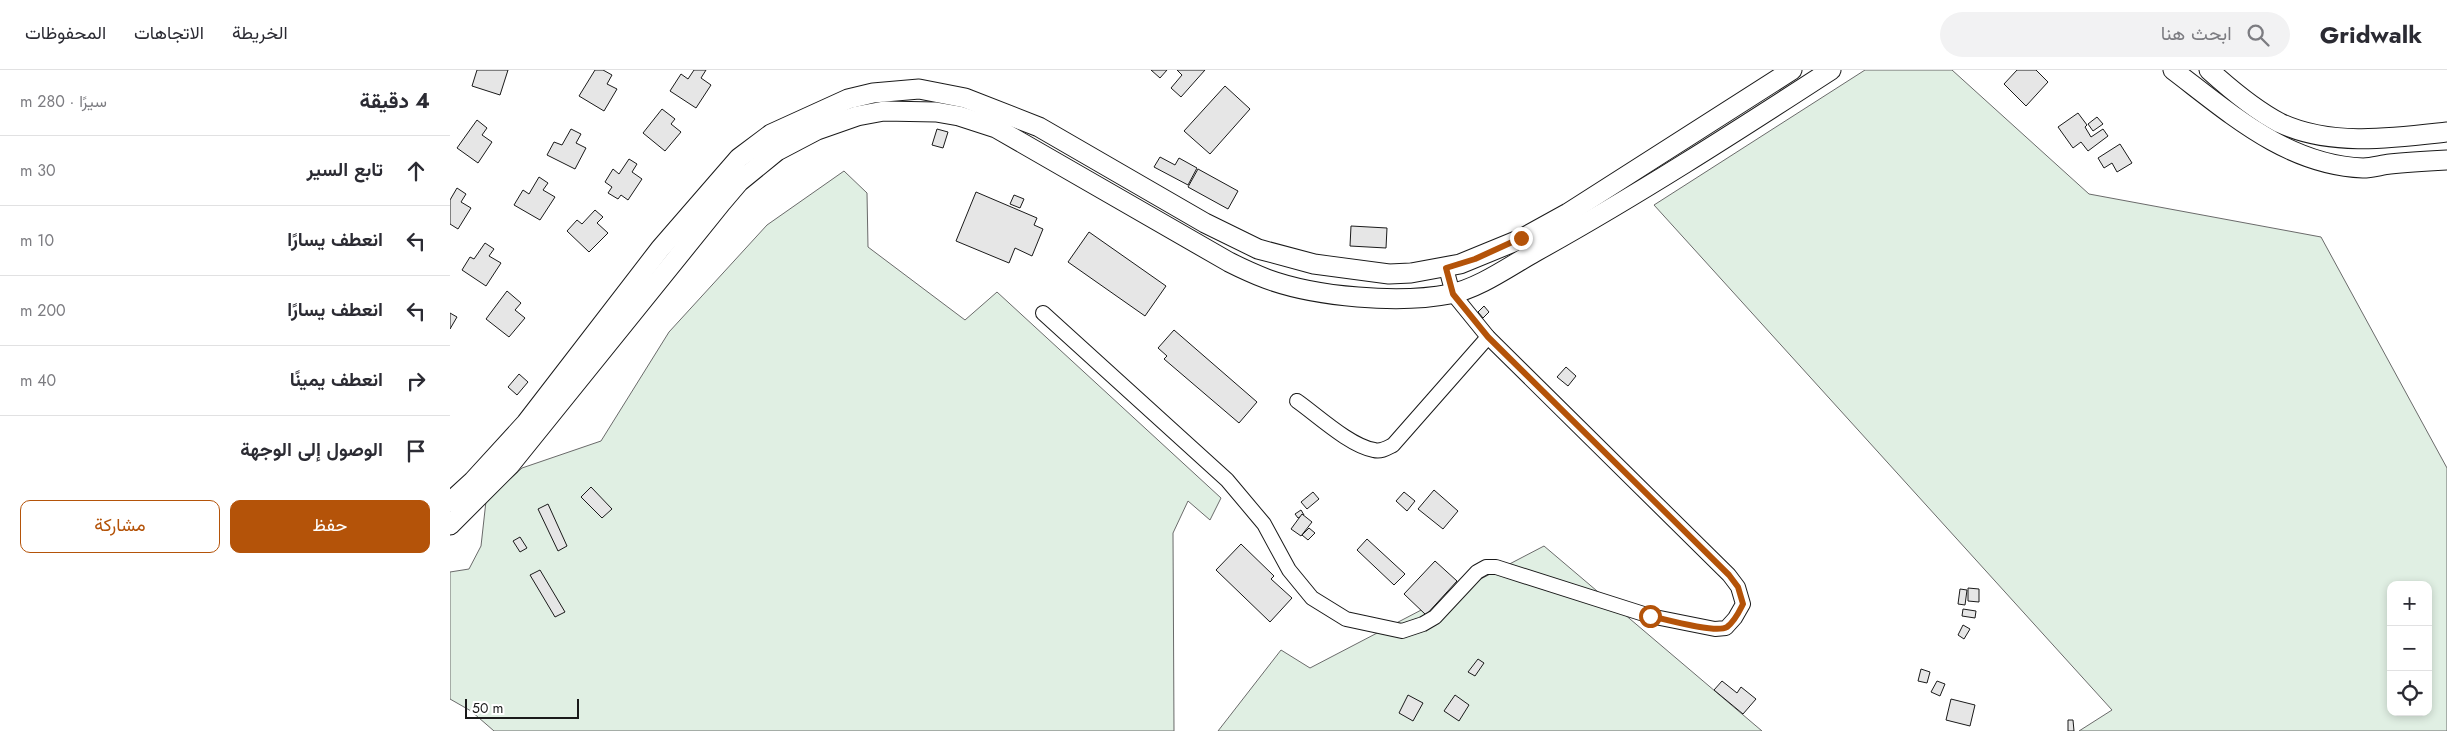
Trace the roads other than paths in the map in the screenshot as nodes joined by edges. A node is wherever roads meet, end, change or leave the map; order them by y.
1 (1792, 70) edge
2 (1831, 70) edge
3 (2173, 70) edge
4 (2209, 70) edge
5 (1039, 127) junction
6 (2447, 132) edge
7 (1027, 146) junction
8 (2447, 160) edge
9 (1446, 268) junction
10 (1453, 294) junction
11 (1043, 313) dead end
12 (1488, 337) junction
13 (1297, 401) dead end
14 (450, 502) edge
15 (450, 525) edge

1 - 9 main road
2 - 10 main road
3 - 8 main road
4 - 6 main road
5 - 7 main road
5 - 9 main road
5 - 14 main road
7 - 10 main road
7 - 15 main road
9 - 10 street
10 - 12 street
11 - 12 street
12 - 13 street

